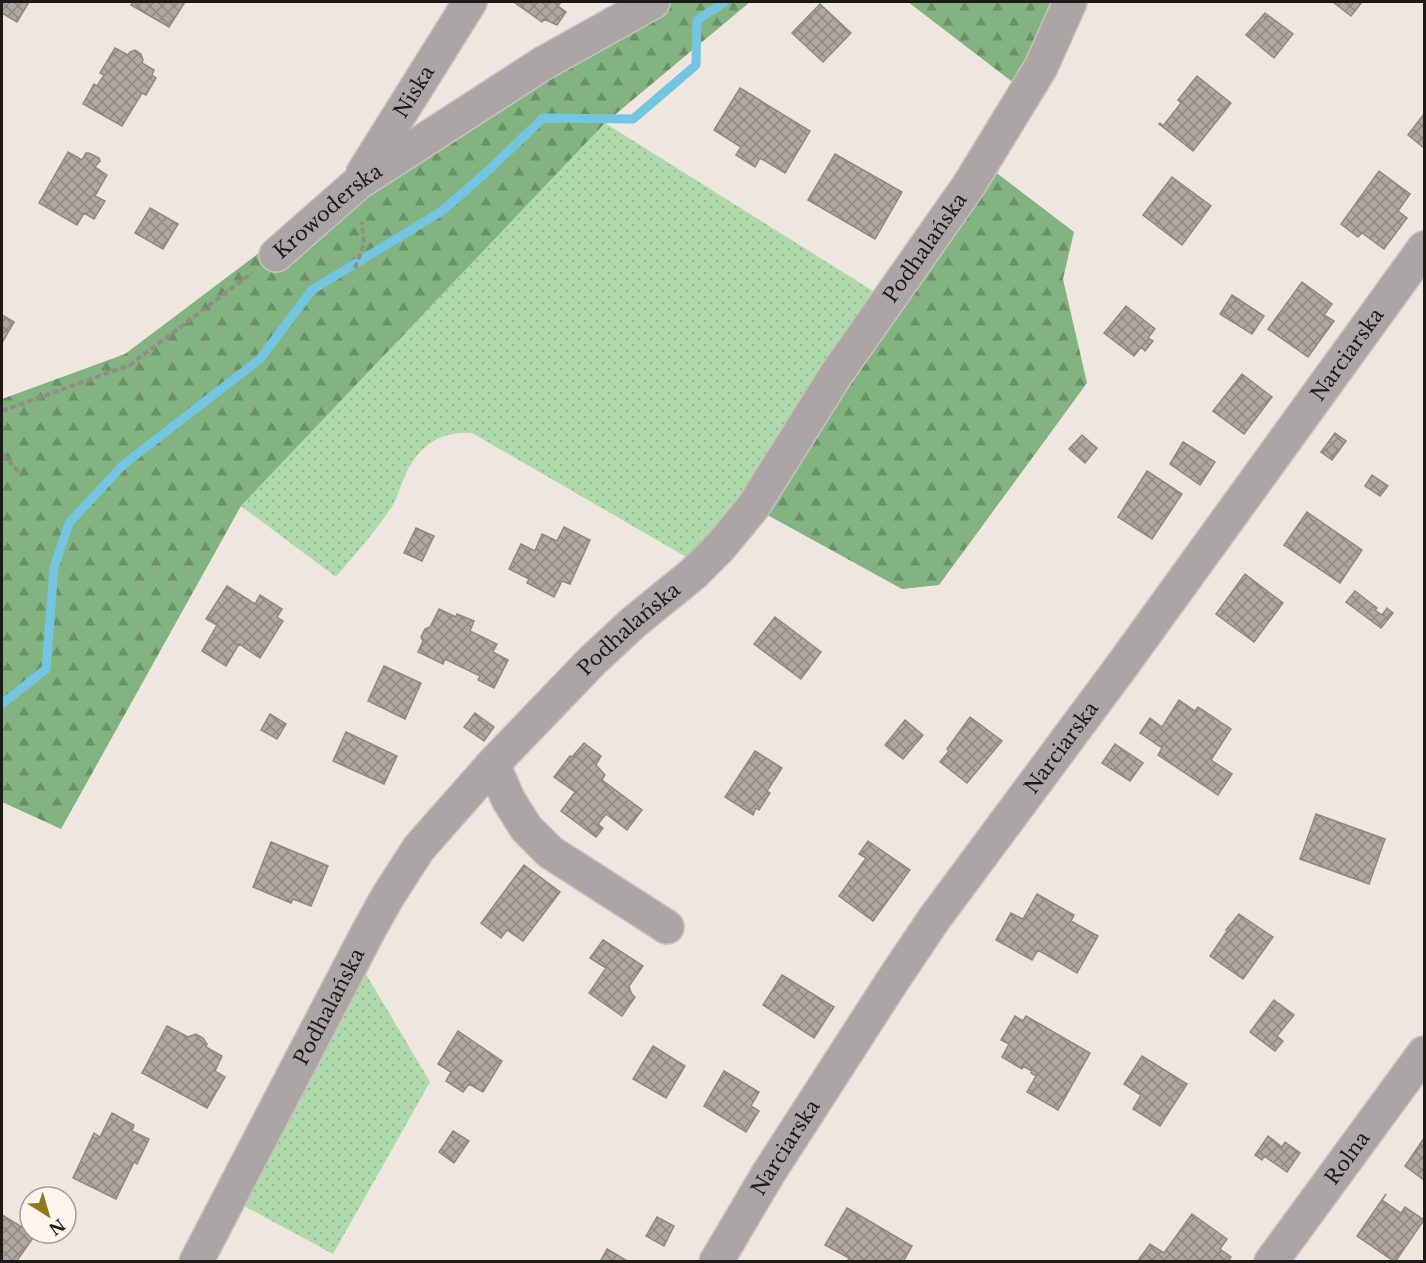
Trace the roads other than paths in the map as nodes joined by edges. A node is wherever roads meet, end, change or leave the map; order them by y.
1 (470, 2) edge
2 (653, 2) edge
3 (1070, 2) edge
4 (358, 183) junction
5 (1425, 248) edge
6 (276, 255) road end
7 (493, 764) junction
8 (667, 927) dead end
9 (1425, 1053) edge
10 (196, 1262) edge
11 (716, 1262) edge
12 (1270, 1262) edge

1 - 4 street, Niska
2 - 4 street, Krowoderska
3 - 7 street, Podhalańska
4 - 6 street, Krowoderska
5 - 11 street, Narciarska
7 - 8 street
7 - 10 street, Podhalańska
9 - 12 street, Rolna

